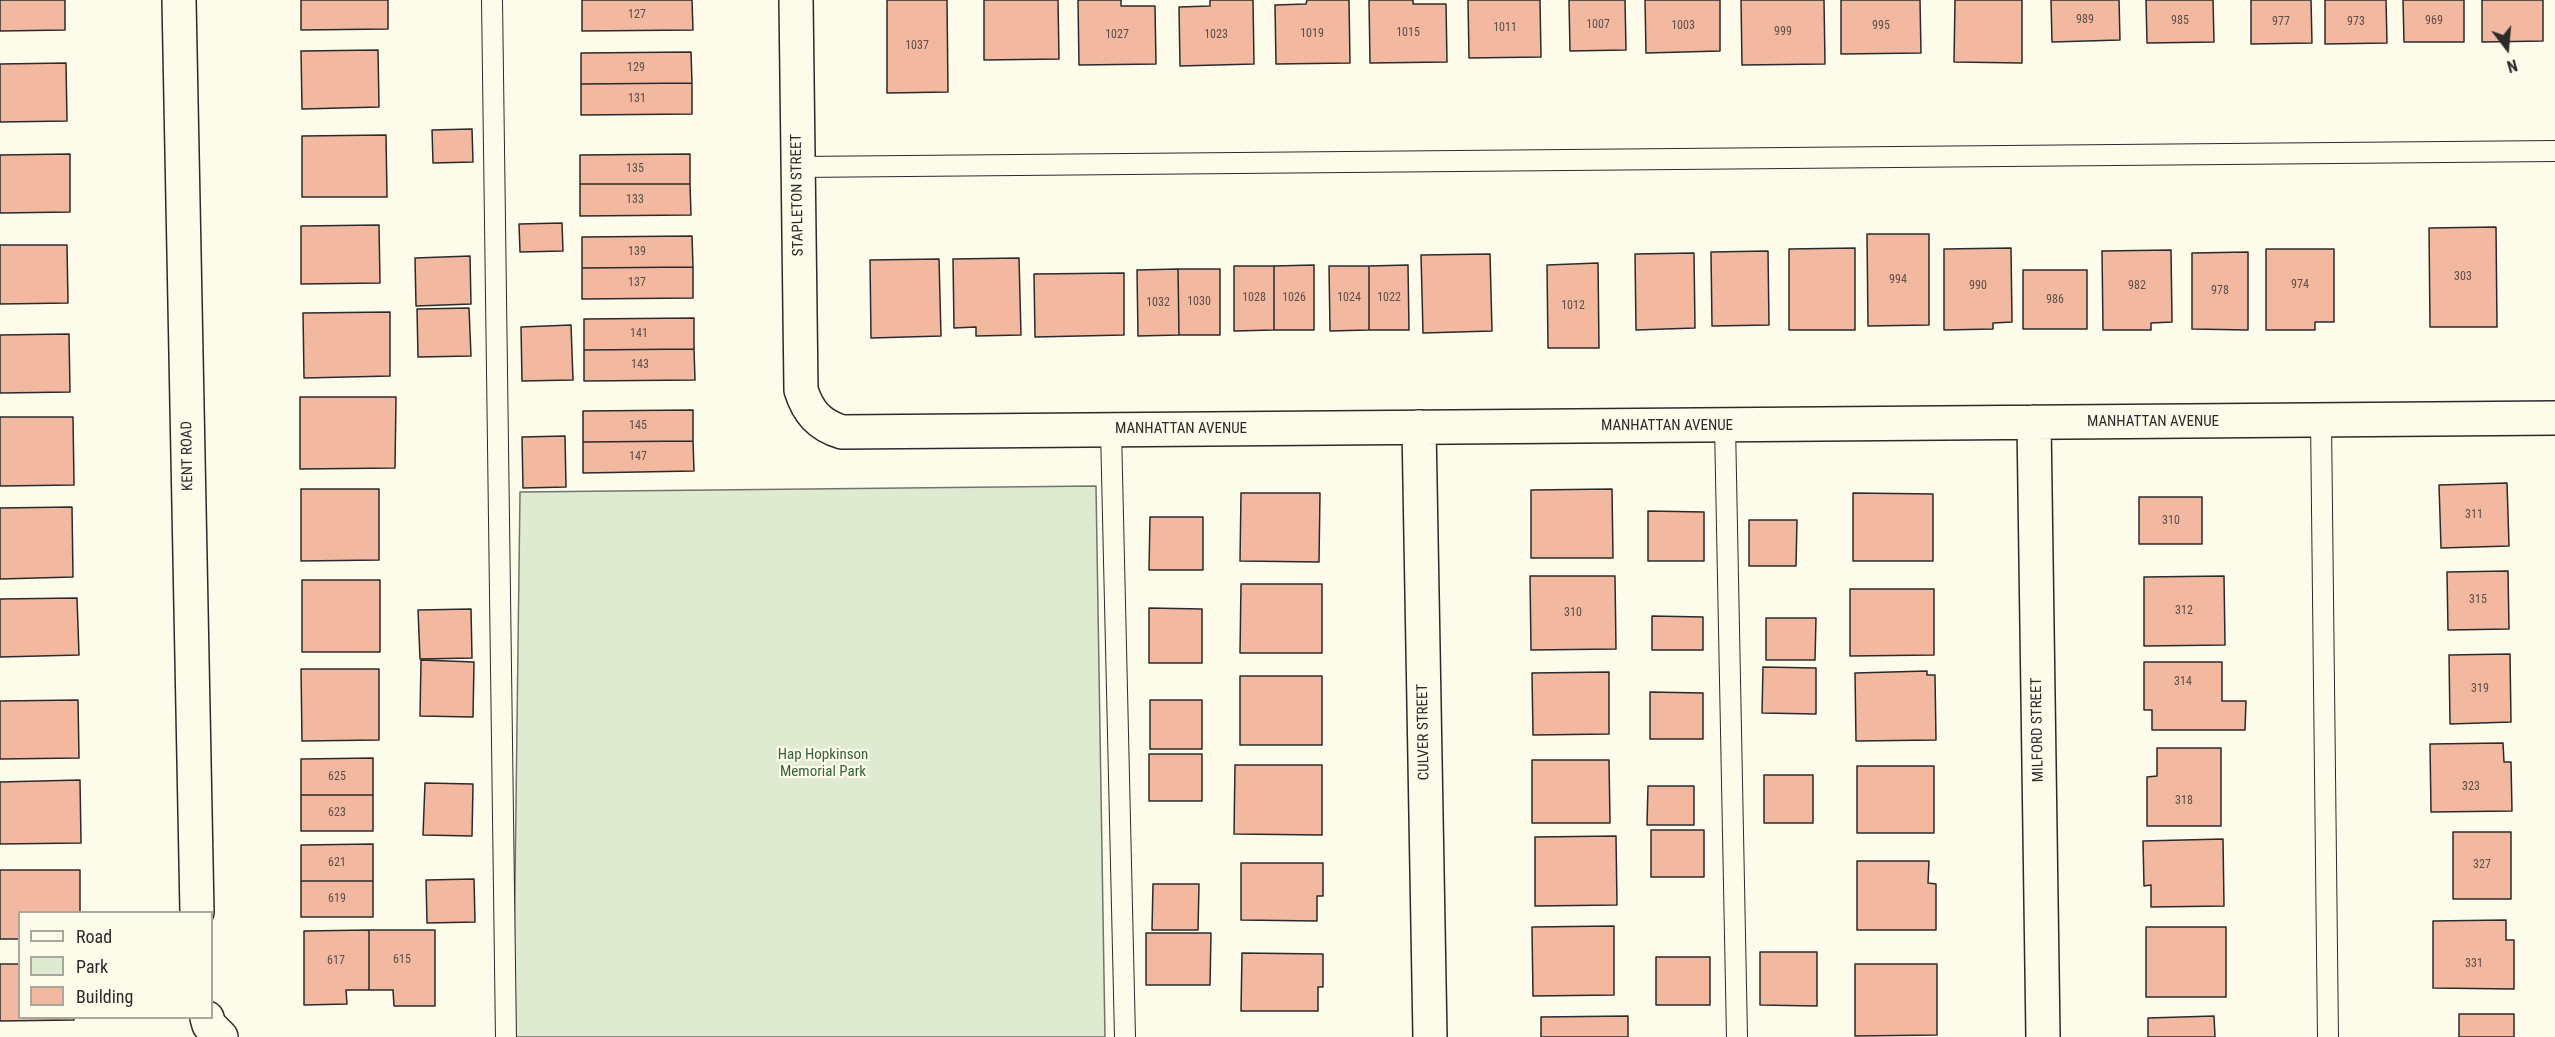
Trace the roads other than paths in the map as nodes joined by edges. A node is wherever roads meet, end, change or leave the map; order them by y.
1 (179, 0) edge
2 (492, 0) edge
3 (796, 0) edge
4 (2555, 151) edge
5 (798, 167) junction
6 (801, 390) joint
7 (2555, 418) edge
8 (2321, 420) junction
9 (2034, 422) junction
10 (1725, 425) junction
11 (1419, 427) junction
12 (1111, 430) junction
13 (197, 911) edge
14 (208, 1019) edge
15 (221, 1037) edge
16 (506, 1037) edge
17 (1125, 1037) edge
18 (1430, 1037) edge
19 (1737, 1037) edge
20 (2043, 1037) edge
21 (2328, 1037) edge

1 - 13 street, KENT ROAD
2 - 16 lane
3 - 5 street, STAPLETON STREET
4 - 5 lane
5 - 6 street, STAPLETON STREET
6 - 12 street, MANHATTAN AVENUE
7 - 8 street, MANHATTAN AVENUE
8 - 9 street, MANHATTAN AVENUE
8 - 21 lane
9 - 10 street, MANHATTAN AVENUE
9 - 20 street, MILFORD STREET
10 - 11 street, MANHATTAN AVENUE
10 - 19 lane
11 - 12 street, MANHATTAN AVENUE
11 - 18 street, CULVER STREET
12 - 17 lane
14 - 15 street

